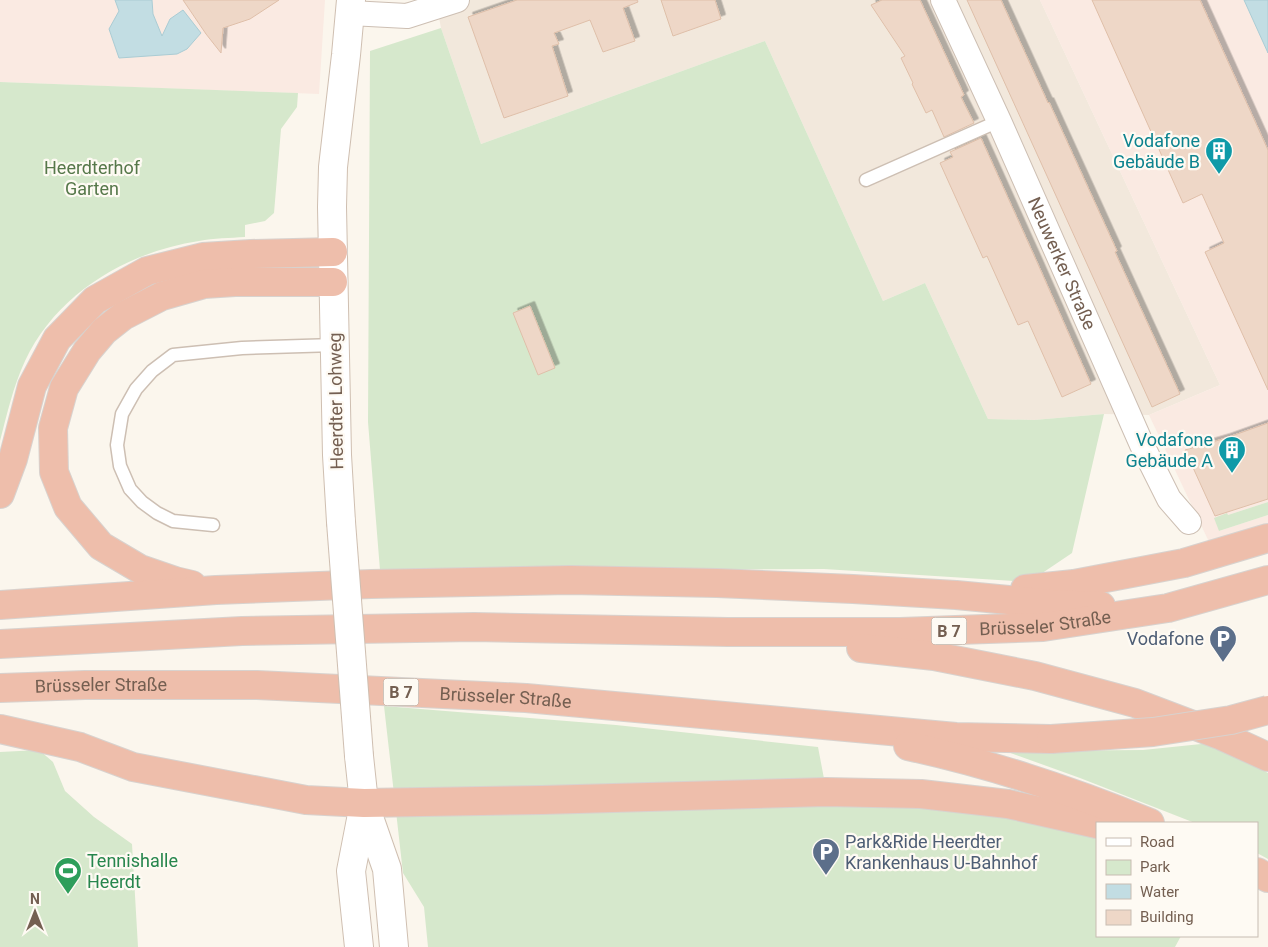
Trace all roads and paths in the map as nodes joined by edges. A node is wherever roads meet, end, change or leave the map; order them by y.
1 (456, 0) edge
2 (943, 0) edge
3 (350, 7) edge
4 (999, 121) junction
5 (866, 180) dead end
6 (333, 252) junction
7 (333, 282) junction
8 (335, 345) junction
9 (0, 494) edge
10 (1189, 522) dead end
11 (213, 525) dead end
12 (1268, 538) edge
13 (1268, 580) edge
14 (216, 590) junction
15 (956, 595) junction
16 (0, 606) edge
17 (1168, 608) junction
18 (728, 632) junction
19 (0, 644) edge
20 (0, 688) edge
21 (1268, 710) edge
22 (802, 723) junction
23 (0, 729) edge
24 (1268, 757) edge
25 (364, 803) junction
26 (1148, 822) edge
27 (1096, 824) edge
28 (359, 947) edge
29 (394, 947) edge

1 - 3 street
2 - 4 street, Neuwerker Straße
3 - 6 street, Heerdter Lohweg
4 - 5 lane
4 - 10 street, Neuwerker Straße
6 - 7 street, Heerdter Lohweg
6 - 9 highway
7 - 8 street, Heerdter Lohweg
7 - 14 highway
8 - 11 lane
8 - 25 street, Heerdter Lohweg, bridge
12 - 15 highway
13 - 17 highway, Brüsseler Straße / B 7
14 - 15 highway
14 - 16 highway
15 - 17 highway
17 - 18 highway, Brüsseler Straße / B 7
18 - 19 highway, Brüsseler Straße / B 7
18 - 24 highway, Brüsseler Straße
20 - 22 highway, Brüsseler Straße / B 7
21 - 22 highway, Brüsseler Straße / B 7, bridge
22 - 26 highway, Brüsseler Straße
23 - 25 highway
25 - 27 highway
25 - 28 street, Heerdter Lohweg
25 - 29 street, Heerdter Lohweg

